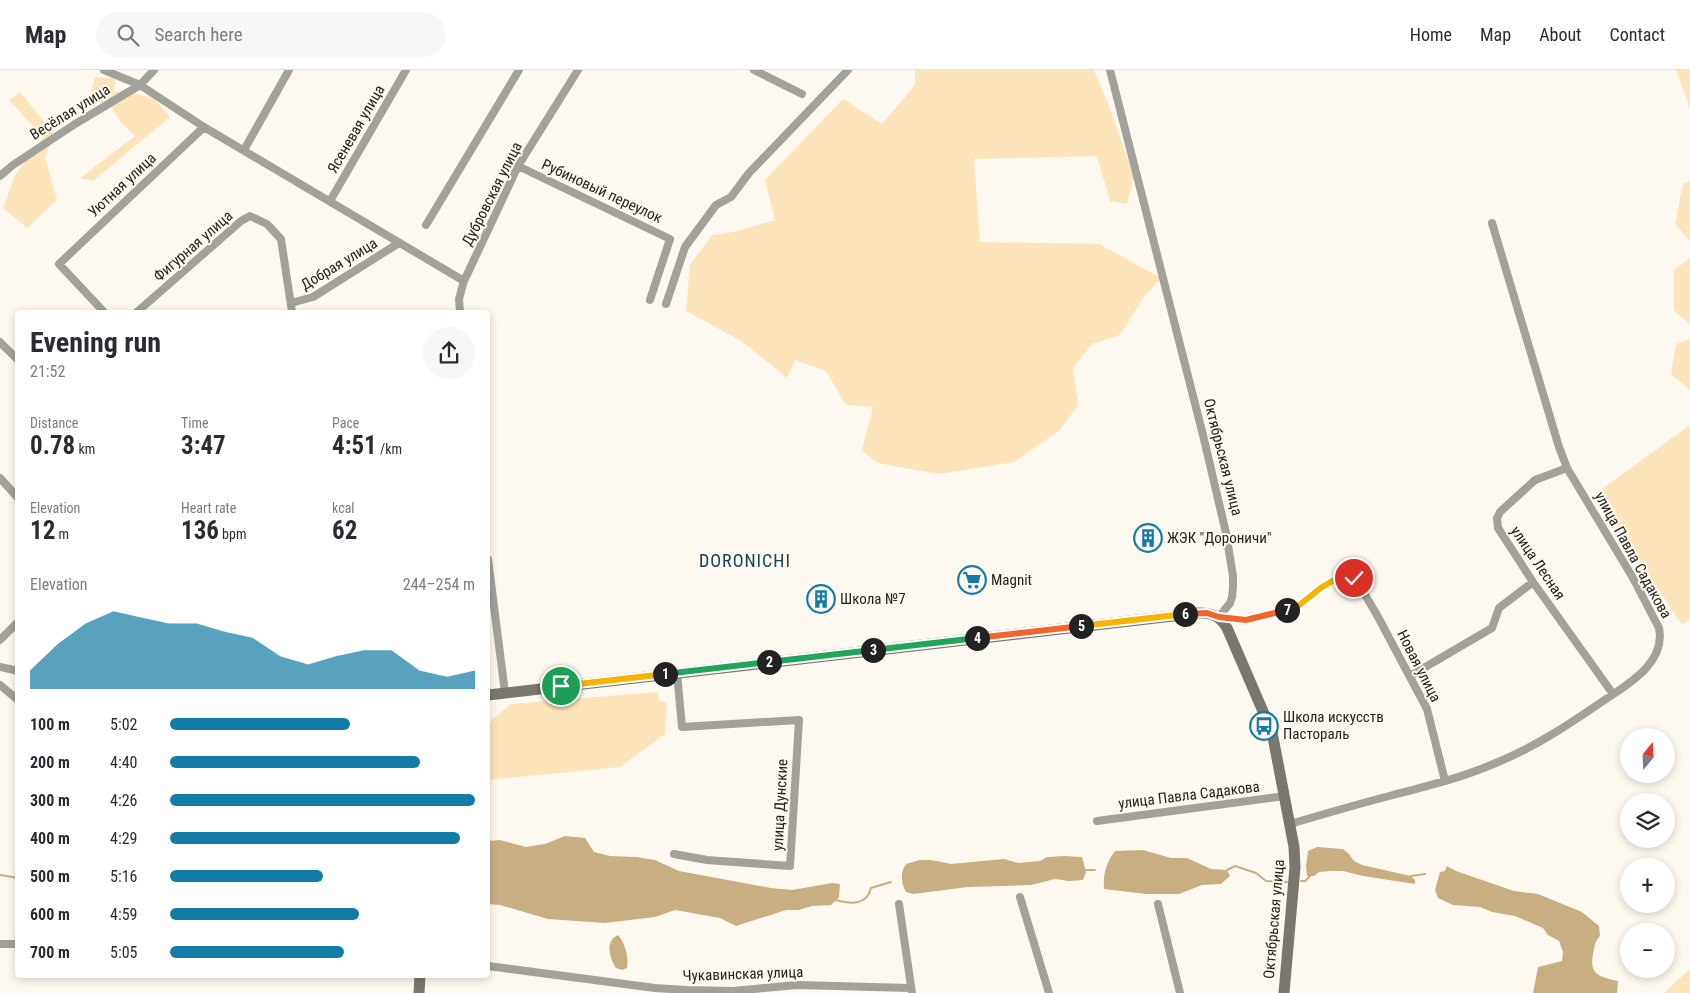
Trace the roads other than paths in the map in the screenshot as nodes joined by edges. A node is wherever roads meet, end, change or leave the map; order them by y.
1 (104, 70) edge
2 (154, 70) edge
3 (290, 70) edge
4 (406, 70) edge
5 (519, 70) edge
6 (578, 70) edge
7 (754, 70) edge
8 (847, 70) edge
9 (1110, 70) edge
10 (140, 85) junction
11 (802, 94) dead end
12 (204, 127) junction
13 (244, 150) junction
14 (518, 166) junction
15 (0, 176) edge
16 (330, 201) junction
17 (1492, 223) dead end
18 (426, 225) dead end
19 (399, 243) junction
20 (464, 281) junction
21 (650, 300) dead end
22 (291, 304) junction
23 (666, 304) dead end
24 (102, 310) edge
25 (139, 310) edge
26 (292, 310) edge
27 (460, 310) edge
28 (0, 342) edge
29 (15, 357) edge
30 (1567, 468) junction
31 (0, 478) edge
32 (15, 495) edge
33 (490, 574) edge
34 (1533, 582) junction
35 (1219, 617) junction
36 (15, 625) edge
37 (0, 640) edge
38 (0, 667) edge
39 (15, 670) edge
40 (676, 673) junction
41 (1410, 676) junction
42 (0, 685) edge
43 (505, 693) junction
44 (1613, 694) junction
45 (490, 695) edge
46 (15, 698) edge
47 (1446, 782) junction
48 (1284, 796) junction
49 (1097, 821) dead end
50 (1290, 824) junction
51 (674, 854) dead end
52 (1020, 897) dead end
53 (899, 904) dead end
54 (1158, 904) dead end
55 (0, 944) edge
56 (15, 944) edge
57 (490, 966) edge
58 (420, 978) edge
59 (911, 990) edge
60 (419, 993) edge
61 (1049, 993) edge
62 (1180, 993) edge
63 (1284, 993) edge

1 - 10 street
2 - 10 street, Весёлая улица
3 - 13 street
4 - 16 street, Ясеневая улица
5 - 18 street
6 - 14 street, Дубровская улица
7 - 11 street
8 - 23 street
9 - 35 street, Октябрьская улица
10 - 12 street
10 - 15 street, Весёлая улица
12 - 13 street
12 - 24 street, Уютная улица
13 - 16 street
14 - 20 street, Дубровская улица
14 - 21 street, Рубиновый переулок
16 - 19 street
17 - 30 street, улица Павла Садакова
19 - 20 street
19 - 22 street, Добрая улица
20 - 27 street, Дубровская улица
22 - 25 street, Фигурная улица
22 - 26 street, Фигурная улица
28 - 29 street
30 - 34 street, улица Лесная
30 - 44 street, улица Павла Садакова
31 - 32 street
33 - 43 street
34 - 41 street
34 - 44 street, улица Лесная
35 - 40 street
35 - 41 street, Новая улица
35 - 48 street, Октябрьская улица
36 - 37 street
38 - 39 street
40 - 43 street
40 - 51 street, улица Дунские
41 - 47 street, Новая улица
42 - 46 street
43 - 45 street
44 - 47 street, улица Павла Садакова
47 - 50 street, улица Павла Садакова
48 - 49 street, улица Павла Садакова
48 - 50 street, Октябрьская улица
50 - 63 street, Октябрьская улица
52 - 61 street
53 - 59 street
54 - 62 street
55 - 56 street
57 - 59 street, Чукавинская улица
58 - 60 street

